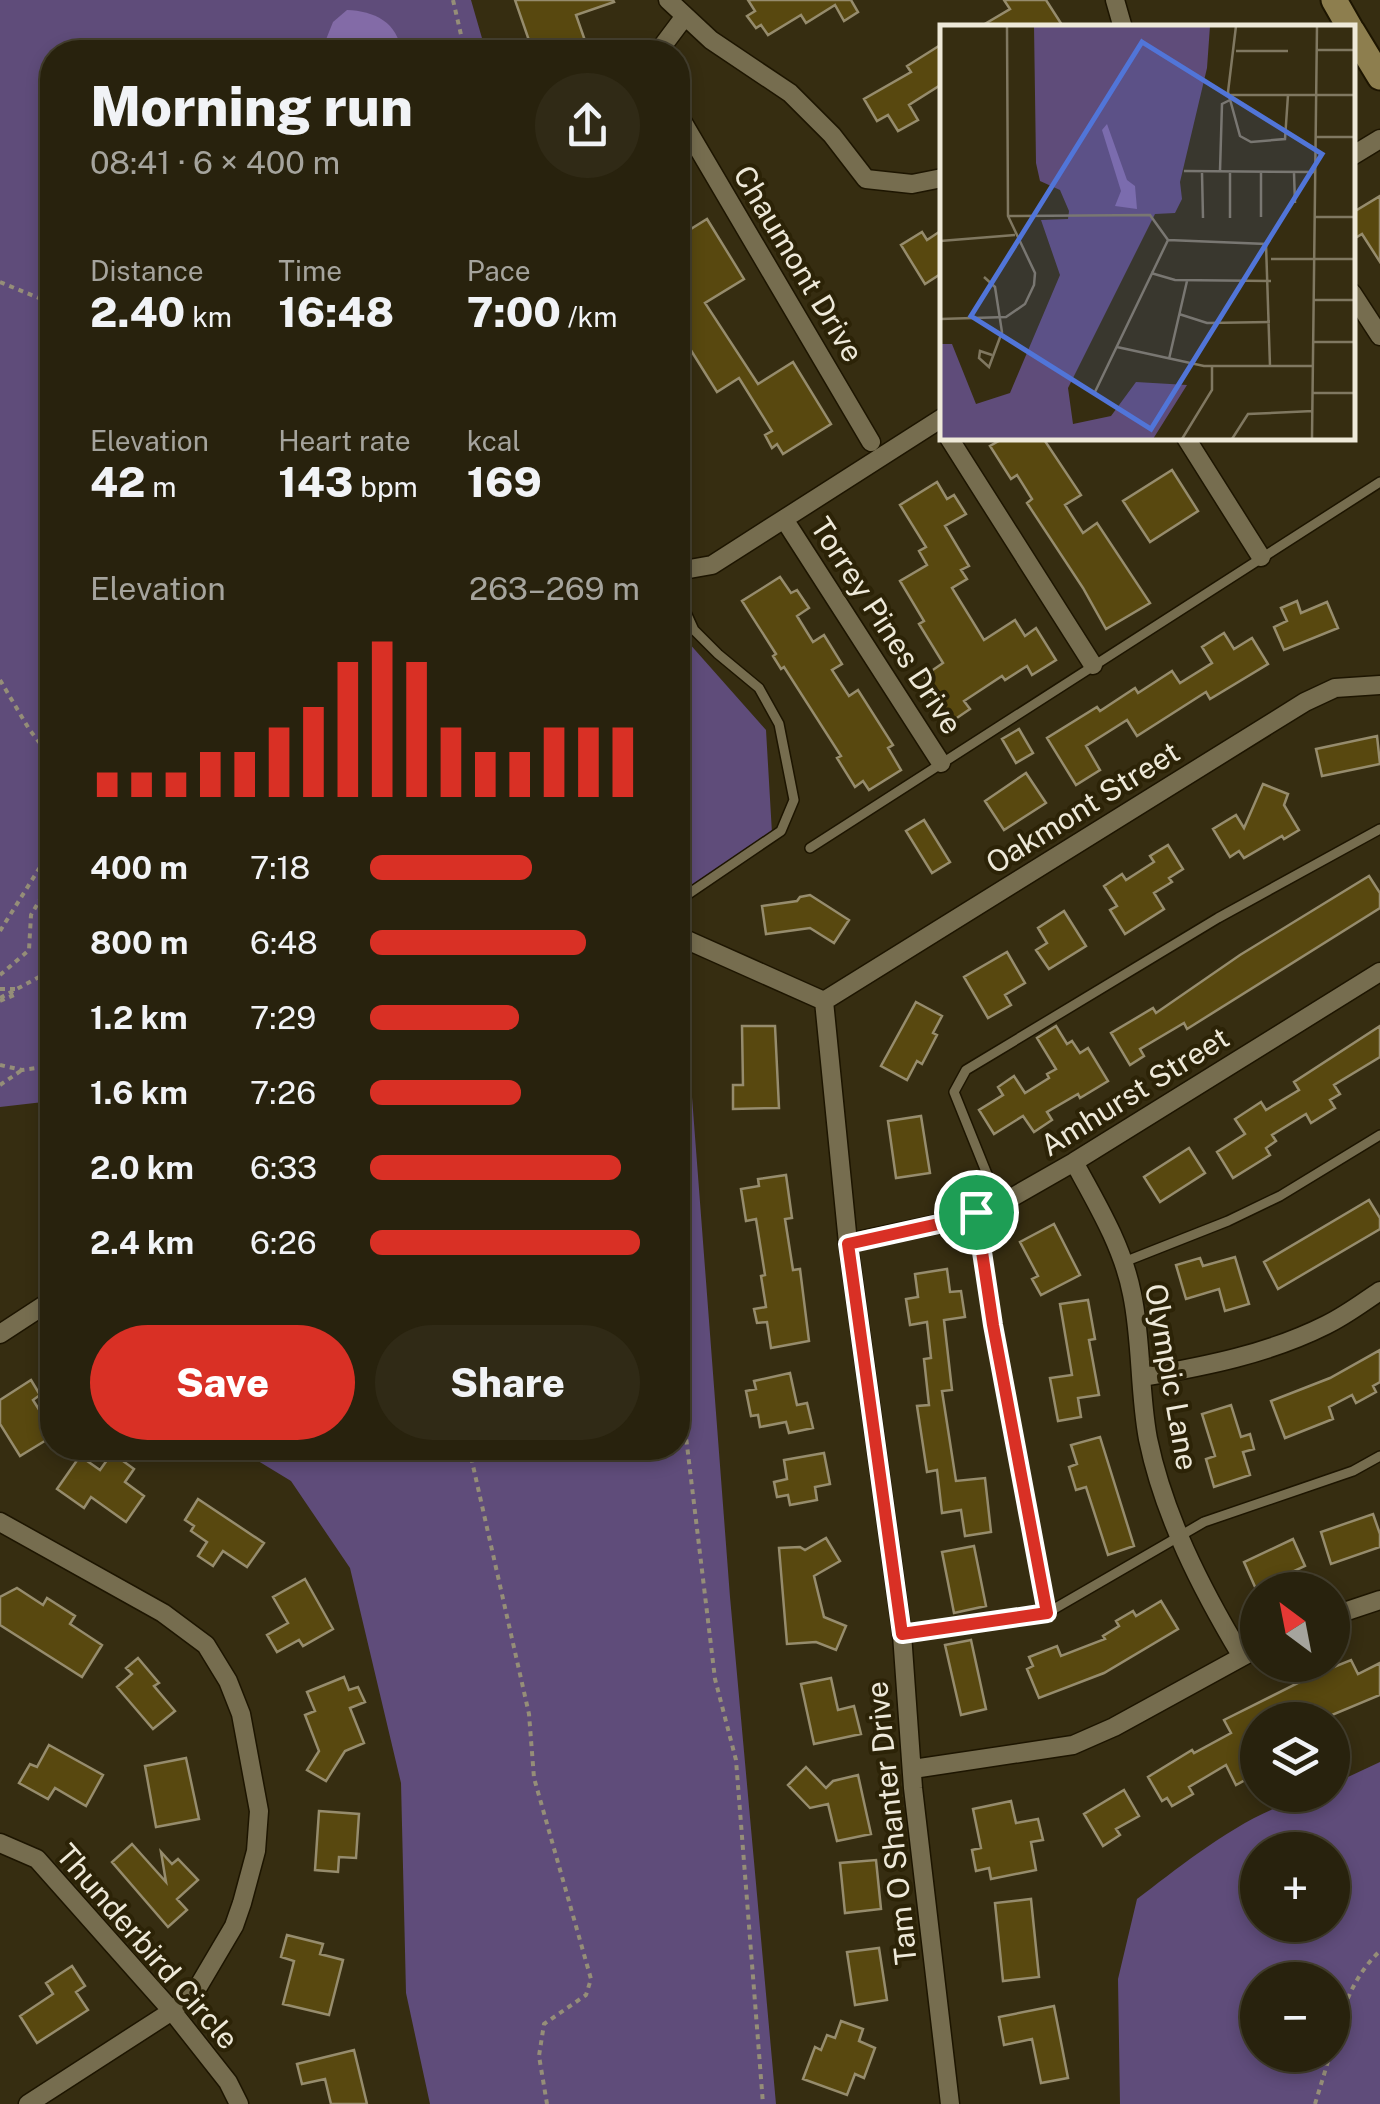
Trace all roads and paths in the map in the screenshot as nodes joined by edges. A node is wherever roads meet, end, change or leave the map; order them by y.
1 (453, 0) edge
2 (668, 0) edge
3 (1115, 0) edge
4 (1334, 0) edge
5 (685, 16) junction
6 (1123, 25) edge
7 (1348, 25) edge
8 (1355, 36) edge
9 (462, 40) edge
10 (667, 40) edge
11 (1380, 77) edge
12 (690, 134) edge
13 (1380, 139) edge
14 (1355, 154) edge
15 (940, 178) edge
16 (0, 282) edge
17 (1355, 298) edge
18 (40, 299) edge
19 (1380, 336) edge
20 (940, 423) edge
21 (950, 440) edge
22 (1187, 440) edge
23 (871, 442) dead end
24 (1380, 482) edge
25 (784, 519) junction
26 (1261, 558) junction
27 (690, 569) edge
28 (690, 621) edge
29 (1093, 665) junction
30 (0, 680) edge
31 (1380, 685) edge
32 (40, 743) edge
33 (940, 764) junction
34 (1380, 829) edge
35 (810, 848) dead end
36 (40, 867) edge
37 (690, 892) edge
38 (40, 900) edge
39 (0, 931) edge
40 (690, 941) edge
41 (1380, 972) edge
42 (0, 975) edge
43 (40, 977) edge
44 (0, 989) edge
45 (18, 990) junction
46 (0, 1000) edge
47 (824, 1001) junction
48 (0, 1065) edge
49 (40, 1068) edge
50 (22, 1070) junction
51 (0, 1084) edge
52 (1380, 1134) edge
53 (1074, 1162) junction
54 (998, 1204) junction
55 (976, 1212) junction
56 (848, 1244) junction
57 (1122, 1263) junction
58 (1380, 1292) edge
59 (40, 1308) edge
60 (0, 1334) edge
61 (1143, 1376) junction
62 (1380, 1456) edge
63 (472, 1460) edge
64 (689, 1460) edge
65 (0, 1522) edge
66 (1180, 1539) junction
67 (1380, 1600) edge
68 (1350, 1610) edge
69 (1047, 1613) junction
70 (902, 1634) junction
71 (1240, 1637) edge
72 (1240, 1657) edge
73 (913, 1769) junction
74 (0, 1843) edge
75 (1380, 1951) edge
76 (1350, 1995) edge
77 (172, 2011) junction
78 (1325, 2072) edge
79 (28, 2104) edge
80 (239, 2104) edge
81 (547, 2104) edge
82 (763, 2104) edge
83 (950, 2104) edge
84 (1315, 2104) edge

1 - 9 path
2 - 5 street
3 - 6 street
4 - 7 street
5 - 10 street
5 - 15 street
8 - 11 street
12 - 23 street, Chaumont Drive
13 - 14 street
16 - 18 path
17 - 19 street
20 - 25 street
21 - 29 street
22 - 26 street
24 - 26 lane
25 - 27 street
25 - 33 street, Torrey Pines Drive
26 - 29 lane
28 - 37 lane
29 - 33 lane
30 - 32 path
31 - 47 street, Oakmont Street
33 - 35 lane
34 - 54 lane
36 - 39 path
38 - 42 path
40 - 47 street
41 - 53 street, Amhurst Street
43 - 45 path
44 - 45 path
45 - 46 path
47 - 56 street, Tam O Shanter Drive
48 - 50 path
49 - 50 path
50 - 51 path
52 - 57 lane
53 - 54 street, Amhurst Street
53 - 57 street, Olympic Lane
54 - 55 street, Amhurst Street
55 - 56 street, Amhurst Street
55 - 69 lane
56 - 70 street, Tam O Shanter Drive
57 - 61 street, Olympic Lane
58 - 61 street
59 - 60 street
61 - 66 street, Olympic Lane
62 - 66 lane
63 - 81 path
64 - 82 path
65 - 77 street
66 - 69 lane
66 - 71 street, Olympic Lane
67 - 68 street
69 - 70 lane
70 - 73 street, Tam O Shanter Drive
72 - 73 street
73 - 83 street, Tam O Shanter Drive
74 - 77 street, Thunderbird Circle
75 - 76 path
77 - 79 street
77 - 80 street, Thunderbird Circle
78 - 84 path

